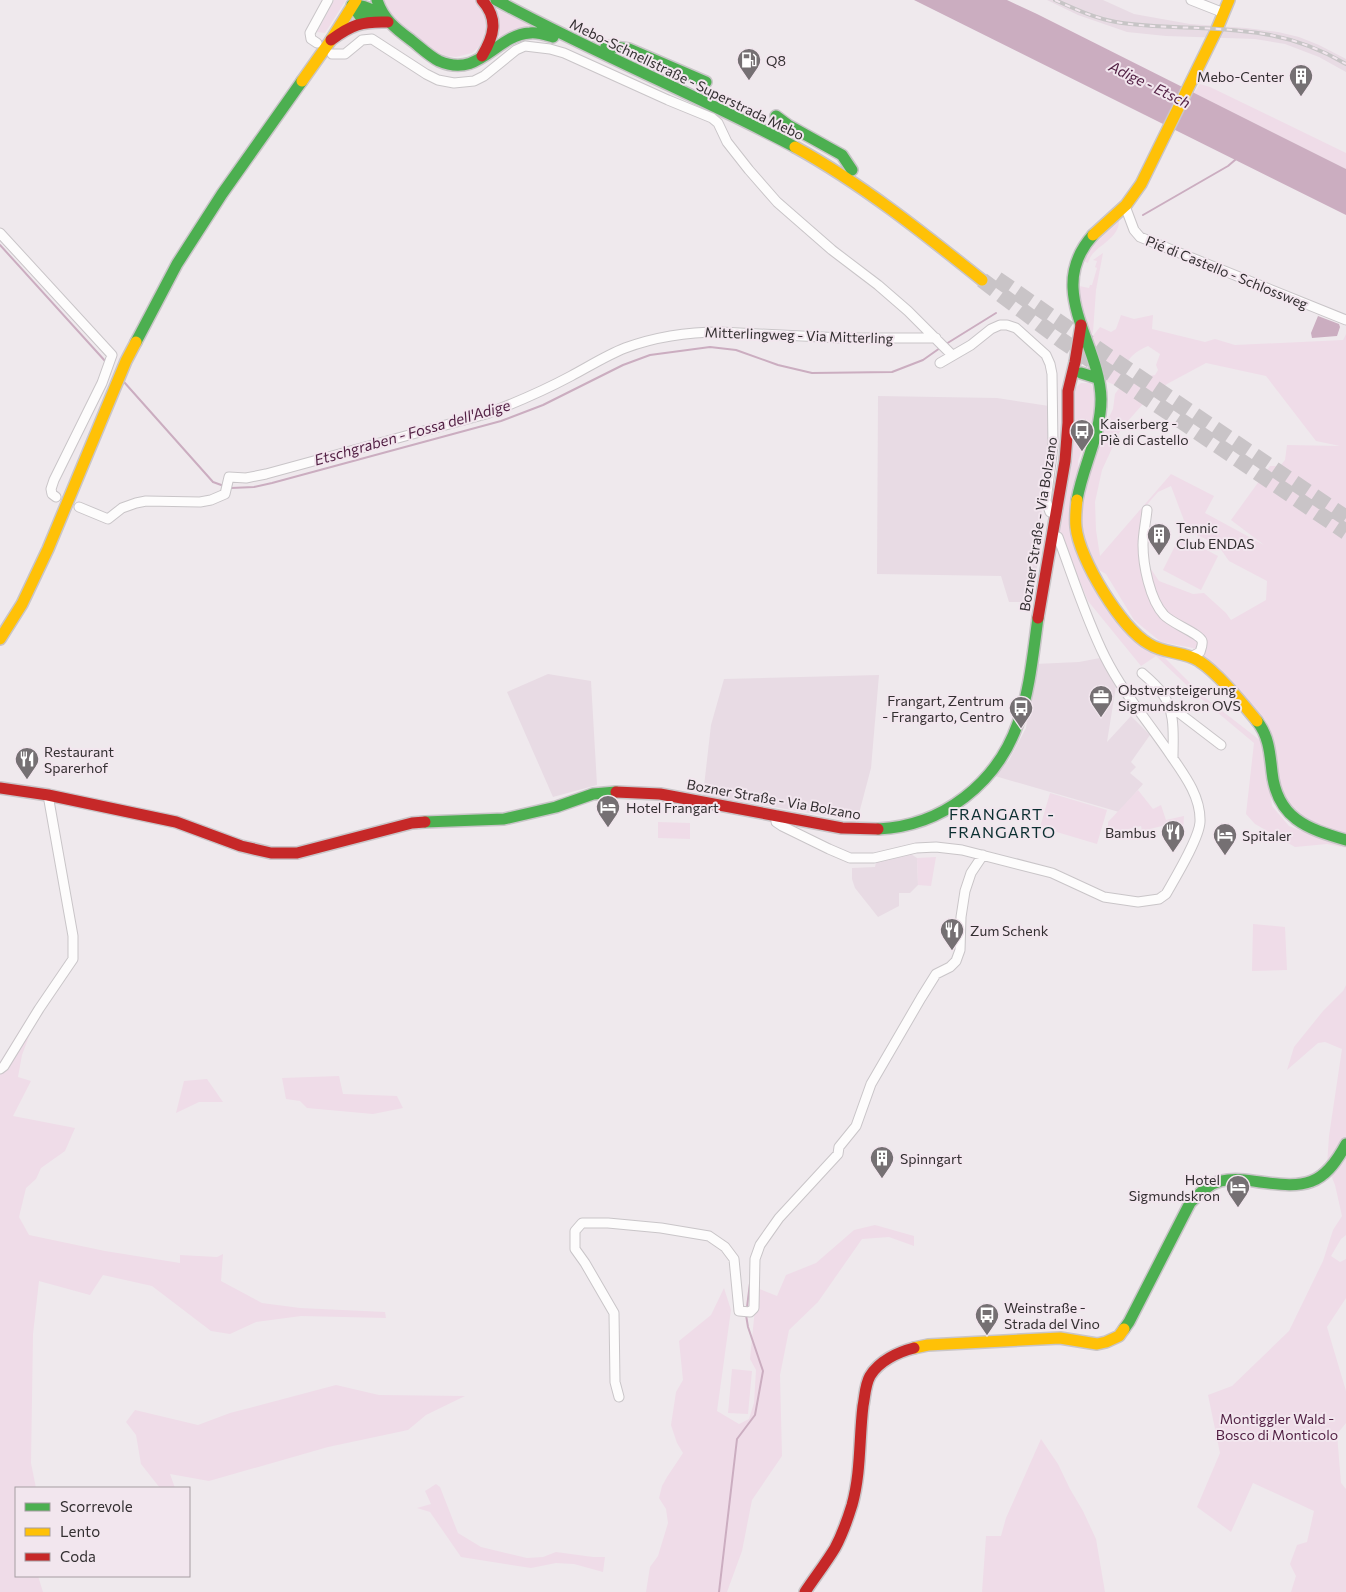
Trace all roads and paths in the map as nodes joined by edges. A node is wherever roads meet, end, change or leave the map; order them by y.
1 (328, 0) edge
2 (377, 0) edge
3 (482, 0) edge
4 (496, 0) edge
5 (514, 0) edge
6 (1191, 0) edge
7 (1229, 0) edge
8 (354, 3) edge
9 (1224, 13) junction
10 (386, 20) junction
11 (373, 21) junction
12 (331, 40) junction
13 (317, 43) dead end
14 (606, 46) junction
15 (332, 54) dead end
16 (480, 58) junction
17 (706, 82) dead end
18 (707, 103) junction
19 (776, 116) dead end
20 (852, 170) junction
21 (1125, 206) junction
22 (0, 233) edge
23 (1346, 320) edge
24 (1081, 325) junction
25 (938, 340) junction
26 (950, 352) junction
27 (1092, 360) junction
28 (940, 363) dead end
29 (1078, 368) junction
30 (1098, 378) junction
31 (56, 497) dead end
32 (79, 507) dead end
33 (1147, 510) dead end
34 (1056, 514) junction
35 (1052, 535) junction
36 (0, 640) edge
37 (1191, 656) junction
38 (1142, 673) dead end
39 (1170, 706) junction
40 (1222, 745) dead end
41 (1173, 758) junction
42 (0, 788) edge
43 (48, 795) junction
44 (776, 815) junction
45 (1346, 840) edge
46 (982, 855) junction
47 (0, 1069) edge
48 (1346, 1144) edge
49 (619, 1397) dead end
50 (805, 1592) edge

1 - 13 street
2 - 10 main road
3 - 16 main road
4 - 18 main road, Mebo-Schnellstraße - Superstrada Mebo
5 - 14 main road, Mebo-Schnellstraße - Superstrada Mebo
6 - 9 street
7 - 9 main road
8 - 10 main road
8 - 11 main road
8 - 12 main road
9 - 21 main road
10 - 11 main road
10 - 16 main road
11 - 12 main road
12 - 36 main road
14 - 17 main road
14 - 20 main road, Mebo-Schnellstraße - Superstrada Mebo
15 - 25 street
16 - 18 main road
18 - 20 main road, Mebo-Schnellstraße - Superstrada Mebo
19 - 20 main road
21 - 23 street, Pié di Castello - Schlossweg
21 - 24 main road
22 - 31 street
24 - 27 main road
24 - 29 main road, Bozner Straße - Via Bolzano
25 - 26 street
25 - 32 street, Mitterlingweg - Via Mitterling
26 - 28 street
26 - 34 street
27 - 29 main road
27 - 30 main road
29 - 30 main road
29 - 34 main road, Bozner Straße - Via Bolzano
30 - 37 main road
33 - 37 street
34 - 35 main road, Bozner Straße - Via Bolzano
35 - 41 street
35 - 44 main road, Bozner Straße - Via Bolzano
37 - 45 main road
38 - 39 street
39 - 40 street
39 - 41 street
41 - 46 street
42 - 43 main road, Bozner Straße - Via Bolzano
43 - 44 main road, Bozner Straße - Via Bolzano
43 - 47 street
44 - 46 street
46 - 49 street
48 - 50 main road

